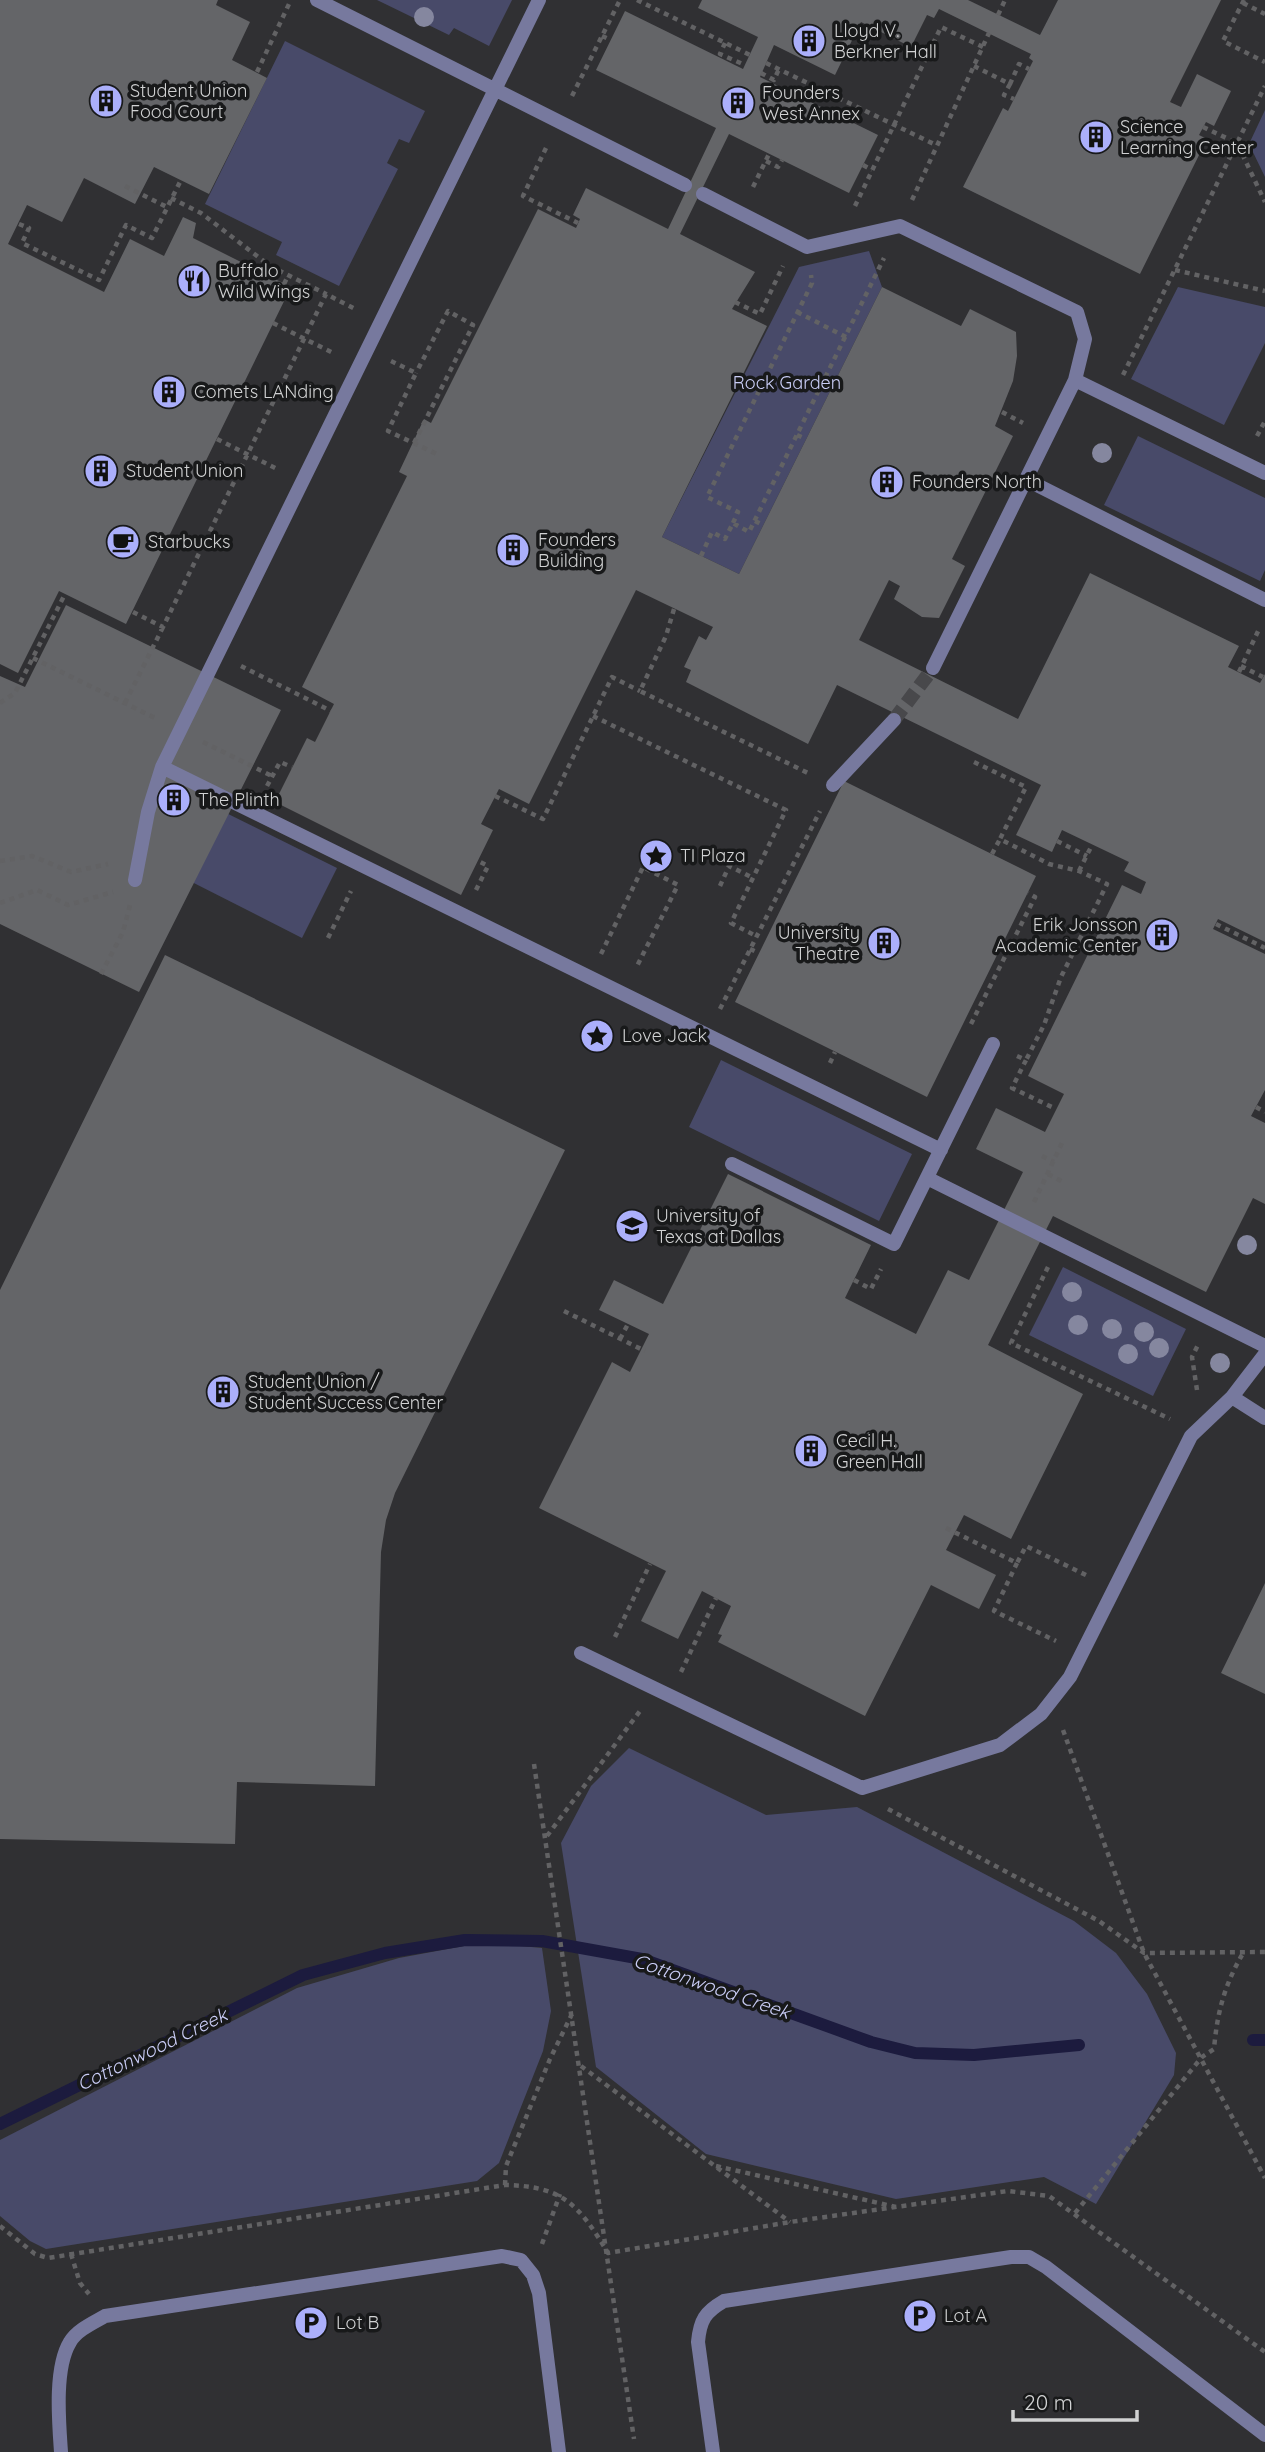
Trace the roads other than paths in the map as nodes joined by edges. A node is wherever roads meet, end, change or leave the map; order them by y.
1 (317, 0) edge
2 (540, 0) edge
3 (495, 90) junction
4 (685, 185) dead end
5 (703, 194) dead end
6 (1075, 380) junction
7 (1265, 473) edge
8 (1027, 480) junction
9 (1265, 600) edge
10 (933, 668) tunnel mouth
11 (894, 720) tunnel mouth
12 (162, 767) junction
13 (833, 785) road end
14 (135, 880) road end
15 (993, 1044) dead end
16 (941, 1150) junction
17 (732, 1164) dead end
18 (927, 1178) junction
19 (1265, 1346) edge
20 (1265, 1354) edge
21 (1232, 1397) junction
22 (1265, 1418) edge
23 (581, 1653) dead end
24 (1265, 2435) edge
25 (61, 2452) edge
26 (559, 2452) edge
27 (713, 2452) edge

1 - 3 street
2 - 3 street
3 - 4 street
3 - 12 street
5 - 6 street
6 - 7 street
6 - 8 street
8 - 9 street
8 - 10 street
11 - 13 street
12 - 14 street
12 - 16 street
15 - 16 street
16 - 18 street
17 - 18 street
18 - 19 street
20 - 21 street
21 - 22 street
21 - 23 street
24 - 27 street
25 - 26 street

